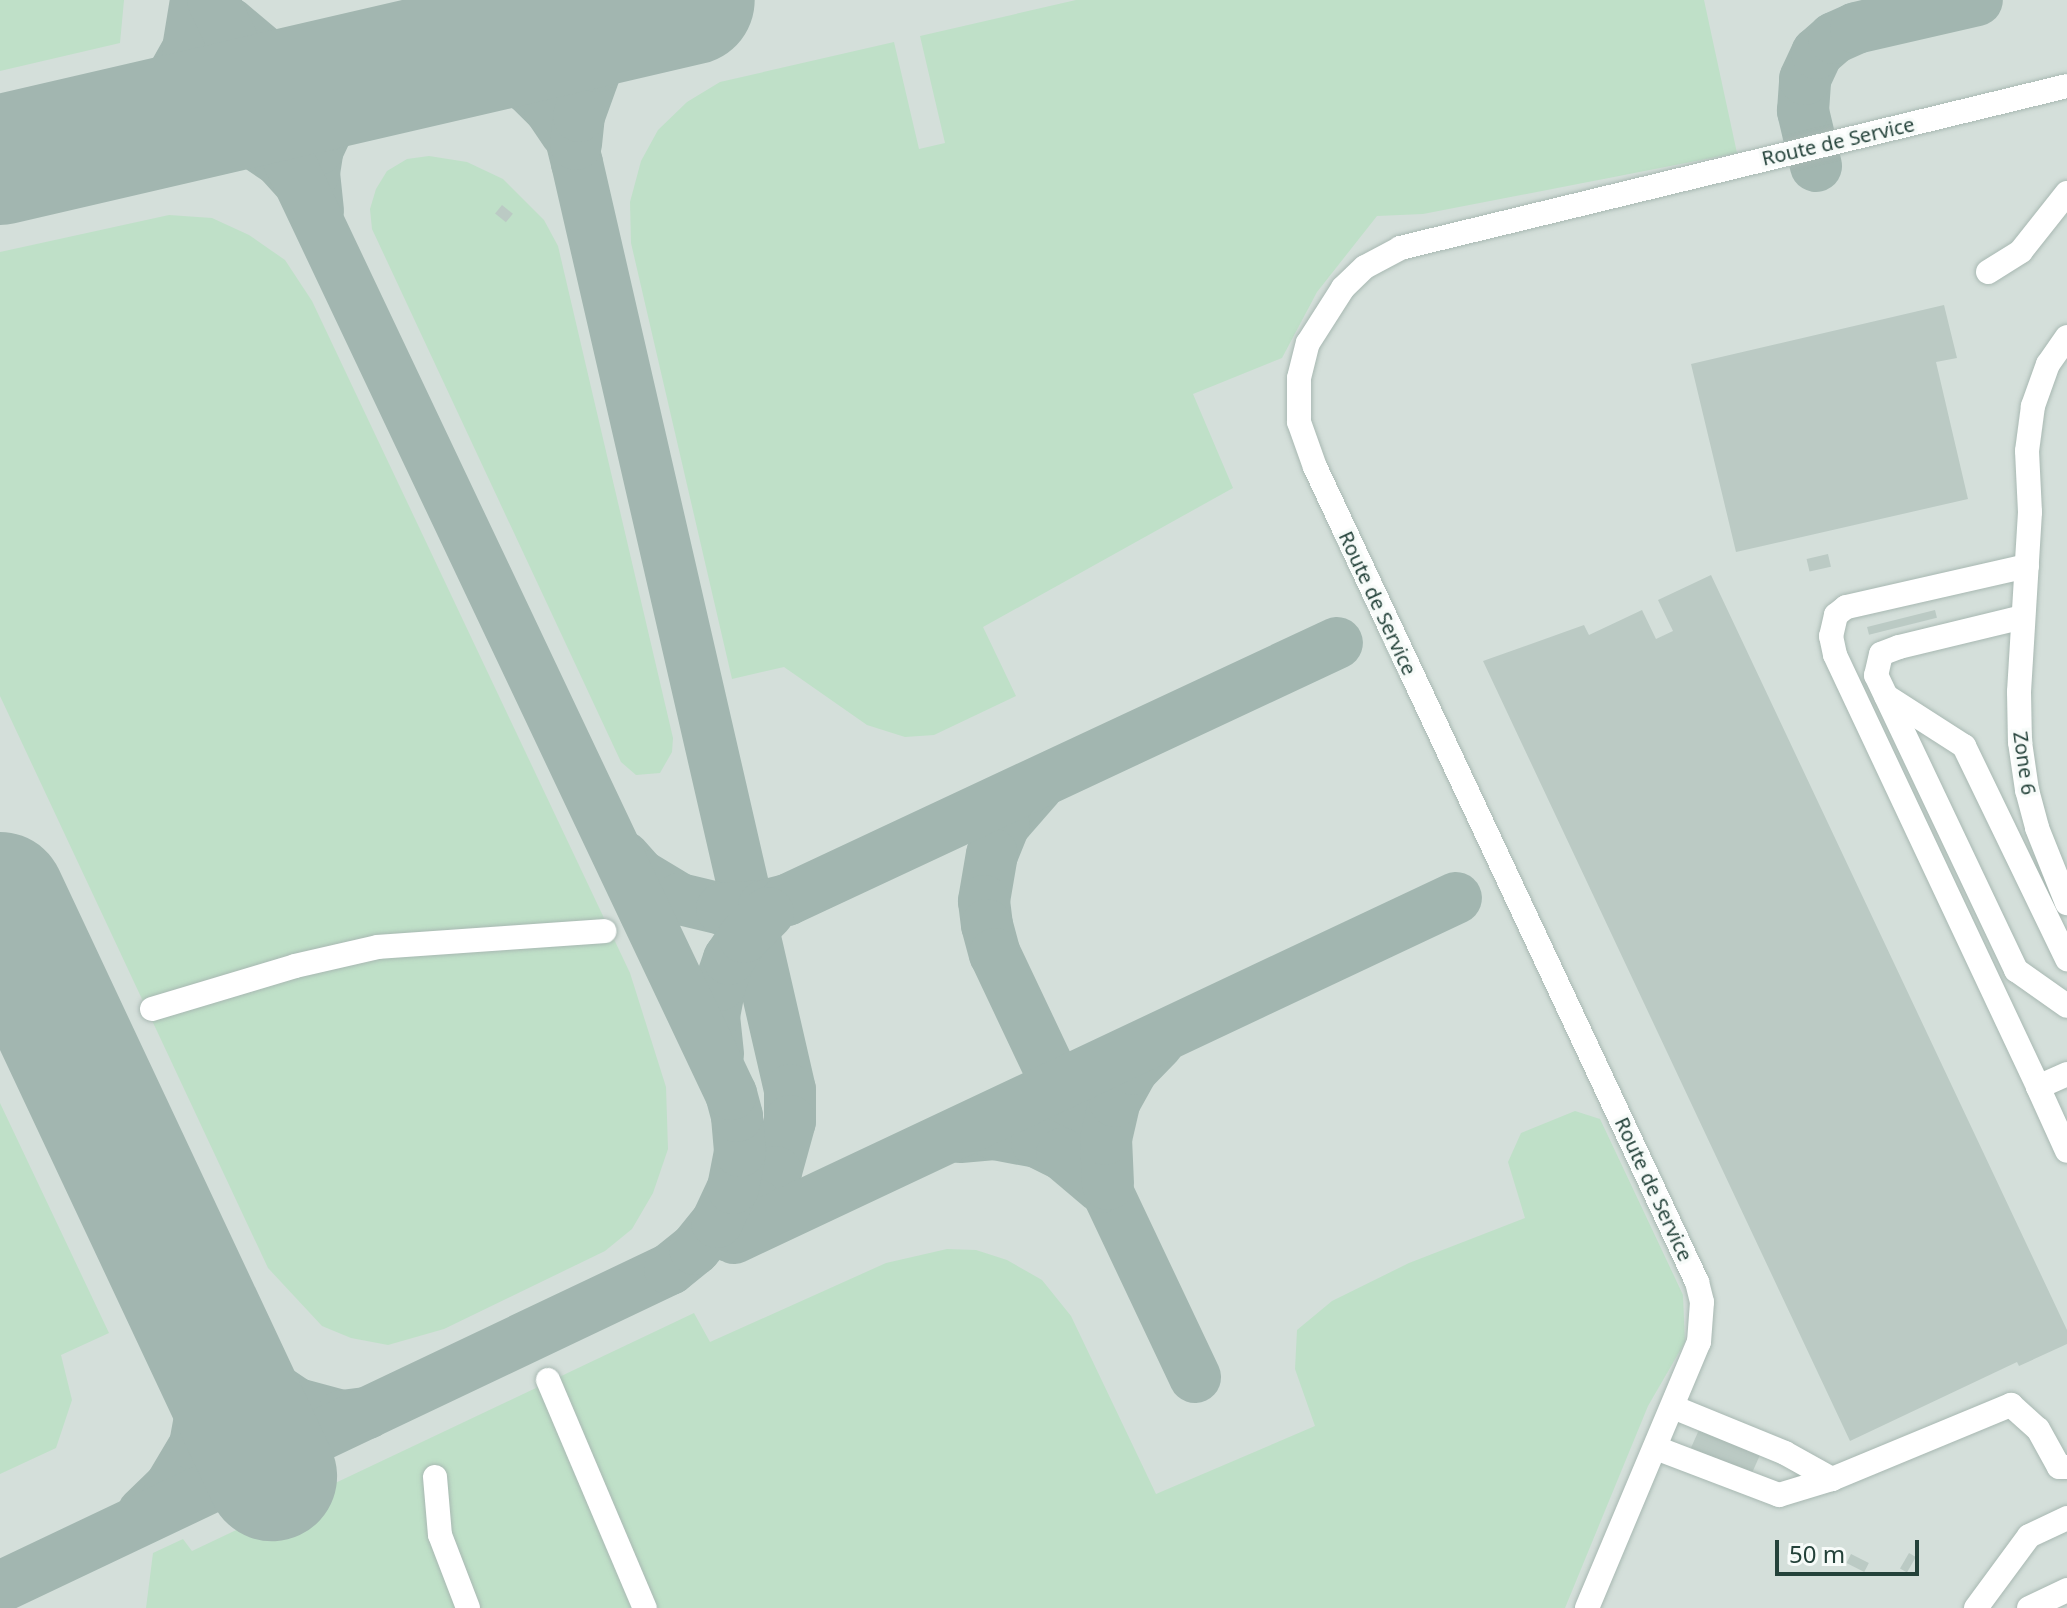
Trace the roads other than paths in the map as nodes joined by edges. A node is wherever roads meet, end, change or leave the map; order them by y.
1 (2067, 86) edge
2 (2067, 193) edge
3 (1988, 272) dead end
4 (2067, 337) edge
5 (2027, 566) junction
6 (2023, 617) junction
7 (1886, 696) junction
8 (2067, 903) edge
9 (604, 931) dead end
10 (2067, 959) edge
11 (2067, 1006) edge
12 (152, 1009) dead end
13 (2067, 1074) edge
14 (2038, 1087) junction
15 (2067, 1151) edge
16 (548, 1380) dead end
17 (1673, 1407) junction
18 (1656, 1448) junction
19 (2067, 1467) edge
20 (435, 1477) dead end
21 (1832, 1479) junction
22 (2067, 1518) edge
23 (1598, 1582) junction
24 (2067, 1590) edge
25 (1974, 1607) edge
26 (468, 1608) edge
27 (645, 1608) edge
28 (1587, 1608) edge
29 (1610, 1608) edge
30 (2029, 1608) edge

1 - 17 street, Route de Service
2 - 3 street
4 - 5 street, Zone 6
5 - 6 street, Zone 6
5 - 14 street
6 - 7 street
6 - 8 street, Zone 6
7 - 10 street
7 - 11 street
9 - 12 street
13 - 14 street
14 - 15 street
16 - 27 street
17 - 18 street, Route de Service
17 - 21 street
18 - 21 street
18 - 23 street, Route de Service
19 - 21 street
20 - 26 street
22 - 25 street
23 - 28 street, Route de Service
23 - 29 street
24 - 30 street

